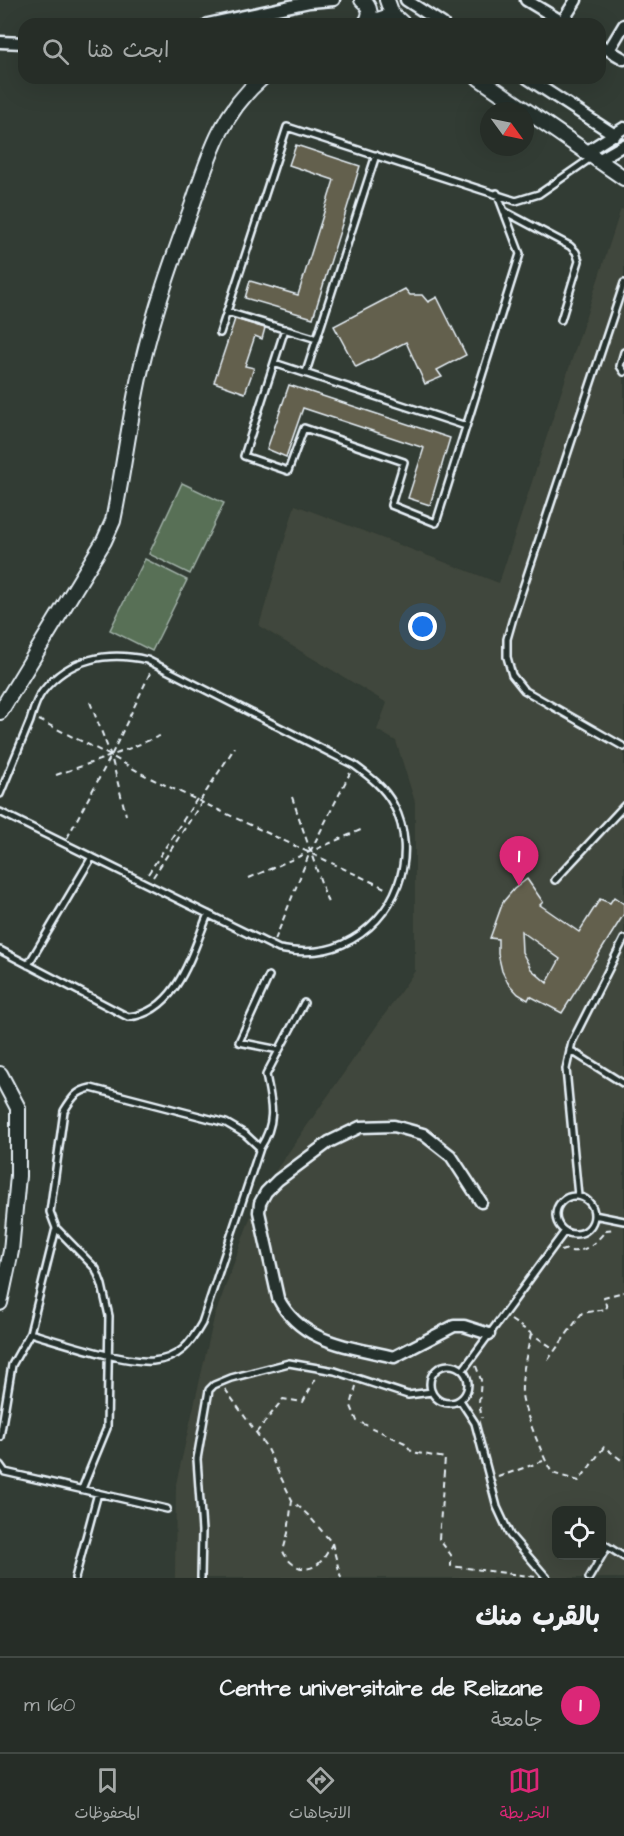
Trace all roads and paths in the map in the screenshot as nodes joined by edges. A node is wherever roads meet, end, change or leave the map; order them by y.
1 (334, 0) edge
2 (362, 0) edge
3 (387, 0) edge
4 (406, 0) edge
5 (526, 0) edge
6 (576, 0) edge
7 (236, 18) edge
8 (369, 18) edge
9 (396, 18) edge
10 (434, 18) edge
11 (556, 18) edge
12 (567, 18) edge
13 (624, 25) edge
14 (0, 42) edge
15 (18, 43) edge
16 (606, 45) edge
17 (606, 48) edge
18 (624, 59) edge
19 (255, 84) edge
20 (488, 84) edge
21 (537, 84) edge
22 (619, 131) edge
23 (624, 145) edge
24 (376, 155) junction
25 (593, 156) junction
26 (624, 178) edge
27 (497, 193) junction
28 (504, 211) junction
29 (624, 283) edge
30 (623, 293) edge
31 (227, 312) junction
32 (561, 320) dead end
33 (285, 329) junction
34 (220, 333) dead end
35 (317, 339) junction
36 (624, 352) edge
37 (274, 363) junction
38 (306, 372) junction
39 (624, 372) edge
40 (466, 426) junction
41 (155, 663) junction
42 (90, 702) dead end
43 (0, 712) edge
44 (31, 716) junction
45 (162, 735) dead end
46 (235, 747) dead end
47 (624, 747) edge
48 (111, 756) junction
49 (354, 765) junction
50 (56, 775) dead end
51 (0, 794) edge
52 (292, 797) dead end
53 (200, 801) junction
54 (624, 806) edge
55 (0, 812) edge
56 (126, 814) dead end
57 (363, 829) dead end
58 (64, 843) junction
59 (310, 852) junction
60 (92, 857) junction
61 (249, 878) dead end
62 (555, 880) dead end
63 (145, 883) junction
64 (395, 893) junction
65 (330, 906) dead end
66 (208, 914) junction
67 (624, 939) edge
68 (273, 946) junction
69 (0, 951) edge
70 (28, 965) junction
71 (270, 976) dead end
72 (304, 1003) dead end
73 (279, 1050) junction
74 (570, 1050) junction
75 (0, 1074) edge
76 (624, 1084) edge
77 (260, 1148) junction
78 (578, 1196) junction
79 (481, 1202) dead end
80 (594, 1215) junction
81 (624, 1221) edge
82 (56, 1228) junction
83 (624, 1230) edge
84 (565, 1231) junction
85 (558, 1252) dead end
86 (624, 1292) edge
87 (0, 1303) edge
88 (503, 1315) junction
89 (30, 1333) junction
90 (489, 1334) junction
91 (531, 1334) junction
92 (557, 1351) junction
93 (108, 1354) junction
94 (482, 1357) dead end
95 (548, 1360) dead end
96 (321, 1369) junction
97 (463, 1370) junction
98 (358, 1378) junction
99 (220, 1383) junction
100 (432, 1392) junction
101 (460, 1400) junction
102 (483, 1423) dead end
103 (256, 1433) junction
104 (0, 1437) edge
105 (544, 1460) junction
106 (624, 1462) edge
107 (0, 1465) edge
108 (490, 1480) junction
109 (82, 1490) junction
110 (98, 1493) junction
111 (292, 1500) junction
112 (167, 1509) dead end
113 (332, 1543) junction
114 (606, 1546) edge
115 (624, 1557) edge
116 (598, 1560) edge
117 (75, 1578) edge
118 (201, 1578) edge
119 (341, 1578) edge
120 (546, 1578) edge
121 (590, 1578) edge

1 - 7 street
2 - 8 street
3 - 9 street
4 - 10 street
5 - 11 street
6 - 12 street
13 - 16 street
14 - 15 street
17 - 18 street
19 - 43 street
20 - 25 street
21 - 22 street
22 - 25 street
23 - 25 street
24 - 27 lane
24 - 31 lane
24 - 35 lane
25 - 26 street
25 - 27 lane
27 - 28 lane
28 - 32 lane
28 - 40 lane
29 - 30 lane
30 - 47 lane
31 - 33 lane
31 - 34 lane
33 - 35 lane
33 - 37 lane
35 - 38 lane
36 - 39 lane
37 - 38 lane
37 - 40 lane
38 - 40 lane
41 - 44 lane
41 - 48 path
41 - 49 lane
42 - 48 path
44 - 48 path
44 - 51 lane
45 - 48 path
46 - 53 path
48 - 50 path
48 - 53 path
48 - 56 path
48 - 58 path
49 - 59 path
49 - 64 lane
52 - 59 path
53 - 59 path
53 - 63 path
53 - 63 path
54 - 62 lane
55 - 58 lane
57 - 59 path
58 - 60 lane
59 - 61 path
59 - 64 path
59 - 65 path
59 - 68 path
60 - 63 lane
60 - 70 lane
63 - 66 lane
64 - 68 lane
66 - 68 lane
66 - 70 lane
67 - 74 lane
69 - 70 lane
71 - 73 lane
72 - 73 lane
73 - 77 lane
74 - 76 lane
74 - 78 lane
75 - 87 street
77 - 82 lane
77 - 93 lane
78 - 80 lane
78 - 84 lane
79 - 90 street
80 - 81 lane
80 - 84 lane
82 - 89 lane
82 - 93 lane
83 - 85 path
84 - 88 lane
86 - 92 path
88 - 90 lane
88 - 91 path
89 - 93 lane
89 - 104 lane
90 - 97 lane
91 - 92 path
91 - 105 path
92 - 95 path
93 - 109 lane
94 - 102 path
96 - 98 lane
96 - 99 lane
96 - 103 path
97 - 100 lane
97 - 101 lane
98 - 100 lane
98 - 120 path
99 - 103 path
99 - 118 lane
100 - 101 lane
101 - 108 lane
103 - 111 path
105 - 106 path
105 - 108 path
107 - 109 lane
108 - 120 lane
109 - 110 lane
110 - 112 lane
110 - 117 lane
111 - 113 path
111 - 113 path
113 - 119 path
114 - 115 lane
116 - 121 lane

